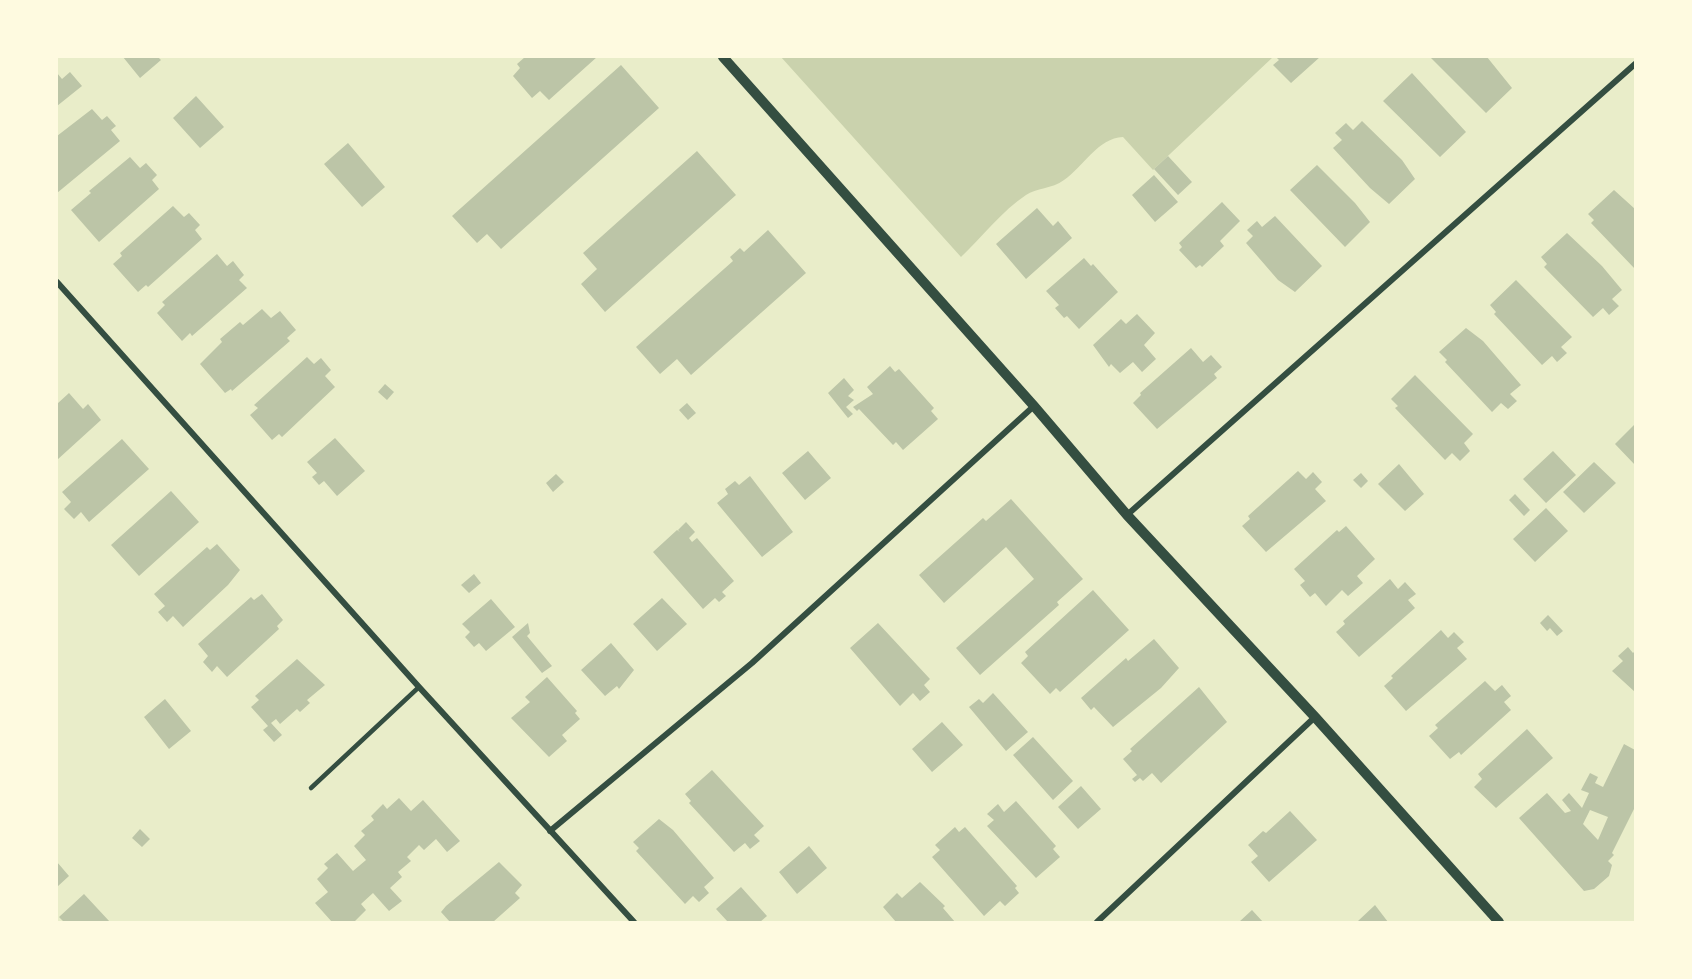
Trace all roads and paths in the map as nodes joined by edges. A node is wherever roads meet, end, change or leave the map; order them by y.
1 (723, 57) edge
2 (1635, 64) edge
3 (57, 282) edge
4 (1034, 406) junction
5 (1127, 515) junction
6 (419, 687) junction
7 (1315, 717) junction
8 (311, 788) dead end
9 (550, 831) junction
10 (634, 922) edge
11 (1097, 922) edge
12 (1499, 922) edge

1 - 4 street
2 - 5 street
3 - 6 street
4 - 5 street
4 - 9 street
5 - 7 street
6 - 8 lane
6 - 9 street
7 - 11 street
7 - 12 street
9 - 10 street

